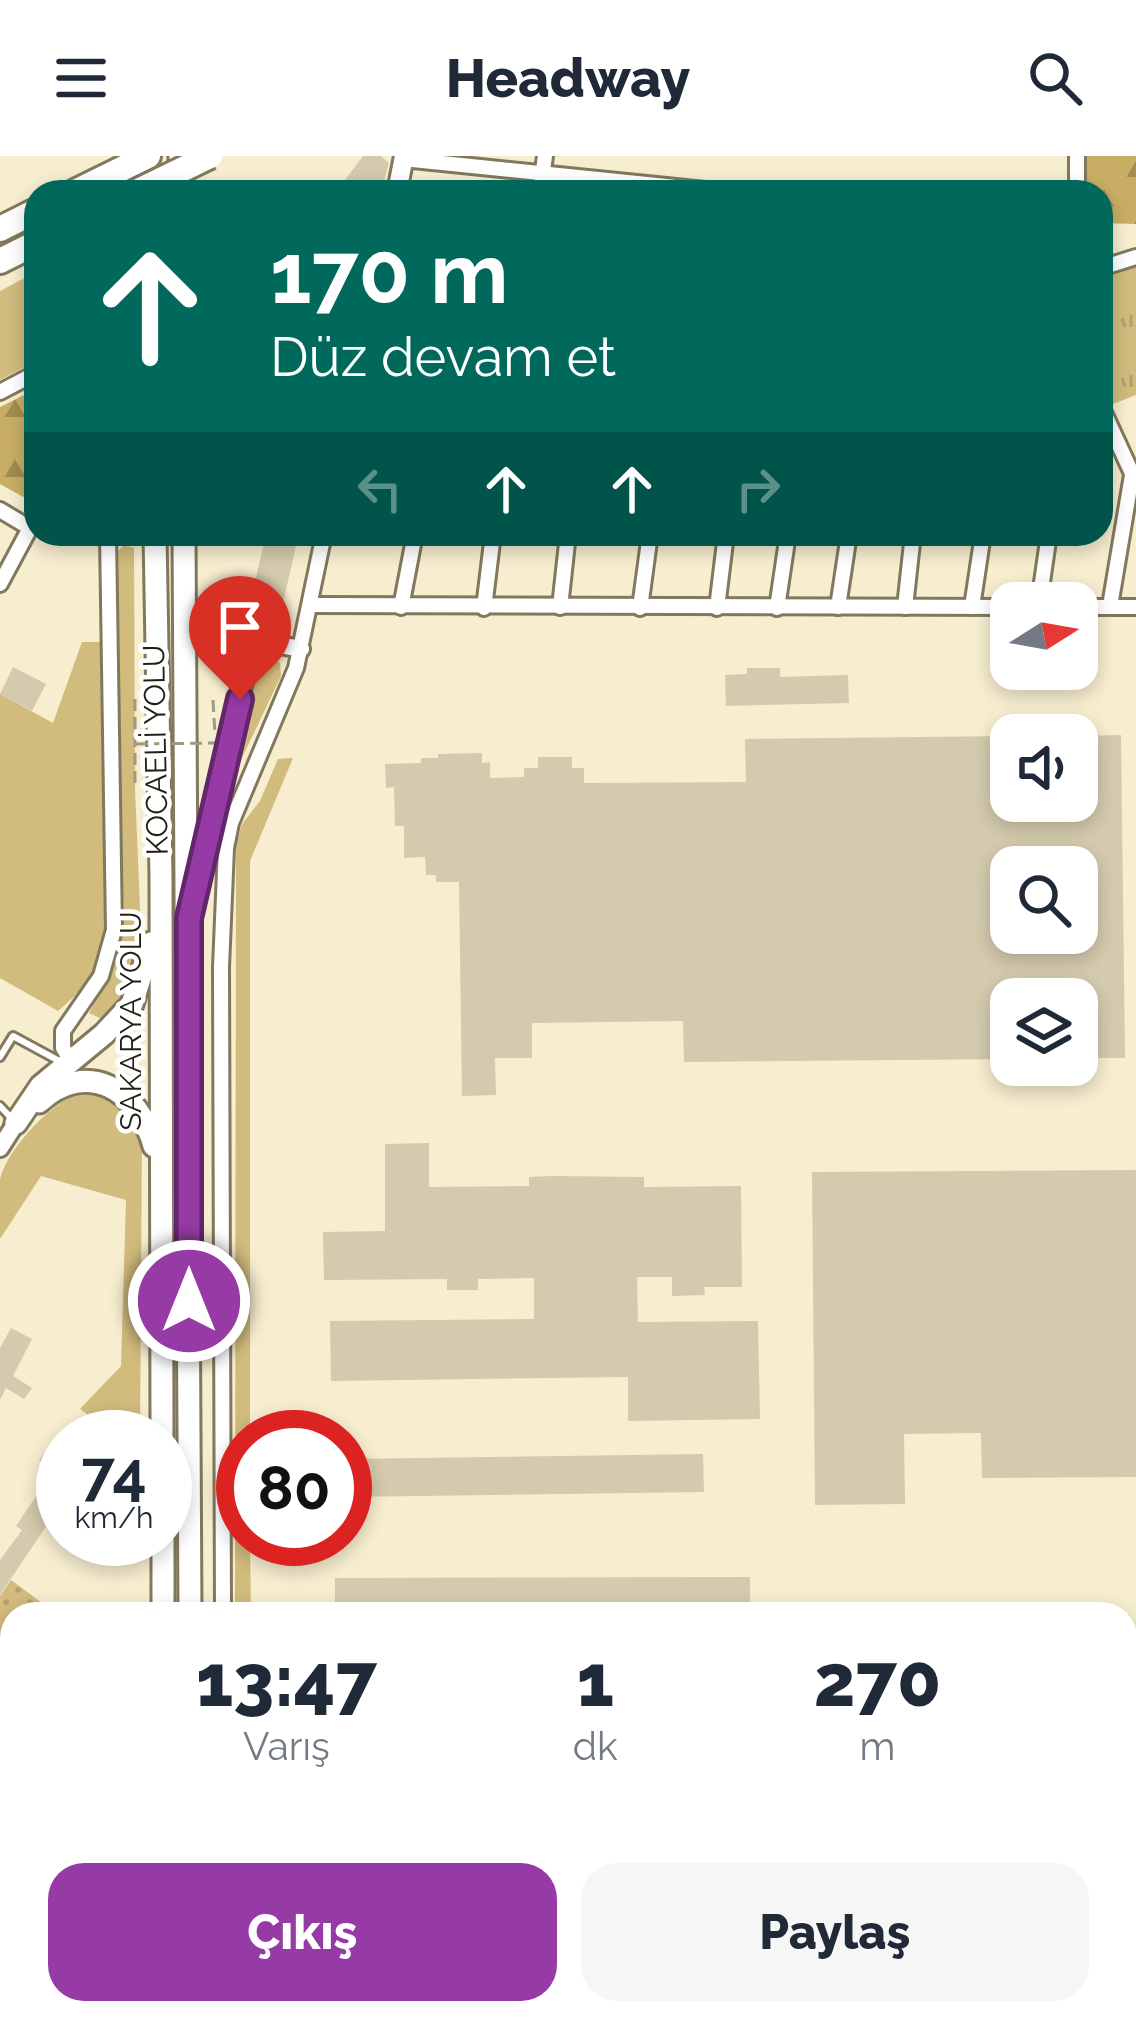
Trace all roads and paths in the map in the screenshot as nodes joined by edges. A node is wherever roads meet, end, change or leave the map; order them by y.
1 (151, 156) edge
2 (210, 156) edge
3 (545, 156) edge
4 (404, 157) edge
5 (543, 175) junction
6 (100, 180) edge
7 (161, 180) edge
8 (542, 180) edge
9 (597, 180) edge
10 (1113, 433) edge
11 (1134, 479) edge
12 (24, 543) edge
13 (108, 546) edge
14 (155, 546) edge
15 (184, 546) edge
16 (193, 546) edge
17 (322, 546) edge
18 (413, 546) edge
19 (492, 546) edge
20 (567, 546) edge
21 (648, 546) edge
22 (725, 546) edge
23 (786, 546) edge
24 (847, 546) edge
25 (912, 546) edge
26 (981, 546) edge
27 (1047, 546) edge
28 (1042, 582) edge
29 (0, 584) edge
30 (311, 604) junction
31 (1098, 606) edge
32 (1110, 606) junction
33 (401, 607) junction
34 (560, 607) junction
35 (838, 607) junction
36 (905, 607) junction
37 (972, 607) junction
38 (990, 607) edge
39 (1136, 607) edge
40 (484, 608) junction
41 (640, 608) junction
42 (717, 608) junction
43 (778, 608) junction
44 (301, 649) junction
45 (184, 655) junction
46 (135, 699) dead end
47 (213, 700) dead end
48 (136, 744) junction
49 (135, 788) dead end
50 (161, 877) junction
51 (189, 918) junction
52 (0, 1057) edge
53 (68, 1061) junction
54 (0, 1106) edge
55 (16, 1123) junction
56 (0, 1148) edge
57 (160, 1173) junction
58 (162, 1410) edge
59 (163, 1566) edge
60 (163, 1602) edge
61 (190, 1602) edge
62 (223, 1602) edge

1 - 6 highway
2 - 7 highway, bridge
3 - 5 street
4 - 5 street
5 - 8 street
5 - 9 street
10 - 11 street
11 - 32 street
12 - 29 street
13 - 53 street
14 - 50 highway, SAKARYA YOLU
15 - 45 highway, KOCAELİ YOLU
16 - 45 highway
17 - 30 street
18 - 33 street
19 - 40 street
20 - 34 street
21 - 41 street
22 - 42 street
23 - 43 street
24 - 35 street
25 - 36 street
26 - 37 street
27 - 28 street
30 - 33 street
30 - 44 street
31 - 32 street
32 - 39 street
33 - 40 street
34 - 40 street
34 - 41 street
35 - 36 street
35 - 43 street
36 - 37 street
37 - 38 street
41 - 42 street
42 - 43 street
44 - 51 street
44 - 62 street
45 - 51 highway, KOCAELİ YOLU
46 - 48 path
47 - 48 path, bridge
48 - 49 path
50 - 53 highway
50 - 57 highway, SAKARYA YOLU
51 - 61 highway, KOCAELİ YOLU
52 - 53 lane
53 - 55 highway
54 - 55 lane
55 - 56 street
55 - 57 highway
57 - 58 highway, SAKARYA YOLU
59 - 60 highway

